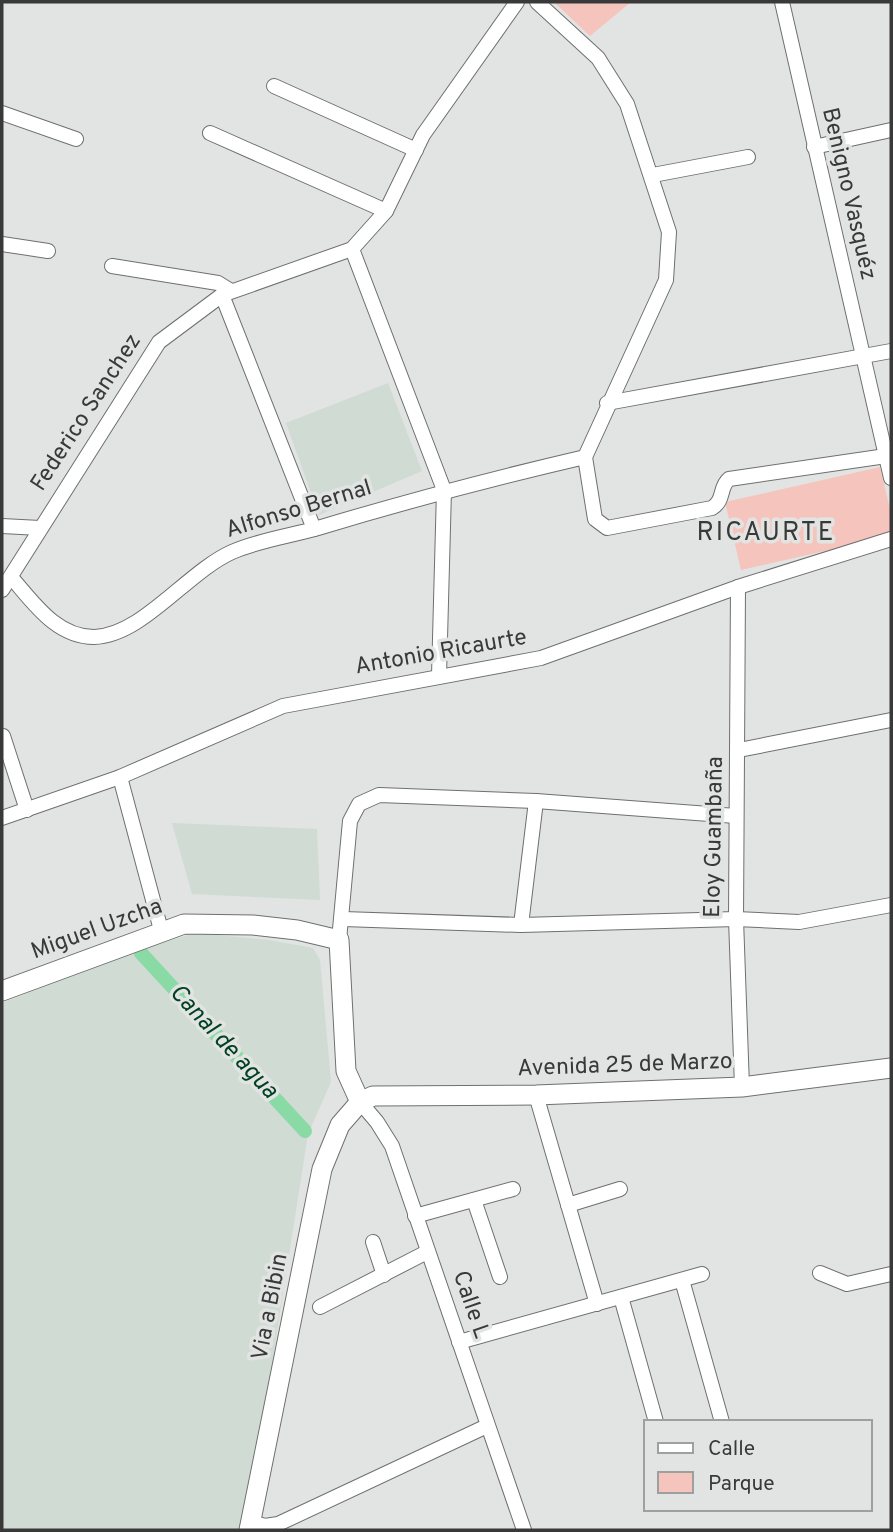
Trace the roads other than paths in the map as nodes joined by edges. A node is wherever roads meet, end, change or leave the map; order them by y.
1 (517, 2) edge
2 (537, 2) edge
3 (782, 2) edge
4 (274, 86) dead end
5 (2, 113) edge
6 (891, 130) edge
7 (210, 133) dead end
8 (76, 139) dead end
9 (814, 147) junction
10 (416, 150) junction
11 (748, 157) dead end
12 (653, 175) junction
13 (386, 211) junction
14 (2, 244) edge
15 (352, 249) junction
16 (48, 251) dead end
17 (112, 266) dead end
18 (227, 293) junction
19 (891, 351) edge
20 (861, 356) junction
21 (607, 403) junction
22 (886, 456) junction
23 (585, 457) junction
24 (891, 478) edge
25 (444, 490) junction
26 (2, 526) edge
27 (40, 528) junction
28 (314, 529) junction
29 (891, 539) edge
30 (11, 577) junction
31 (738, 587) junction
32 (2, 590) edge
33 (439, 676) junction
34 (891, 720) edge
35 (3, 736) edge
36 (739, 750) junction
37 (120, 777) junction
38 (536, 801) junction
39 (27, 810) junction
40 (736, 817) junction
41 (2, 818) edge
42 (891, 905) edge
43 (343, 919) junction
44 (736, 919) junction
45 (521, 926) junction
46 (161, 930) junction
47 (339, 940) junction
48 (2, 991) edge
49 (891, 1068) edge
50 (742, 1087) junction
51 (536, 1095) junction
52 (360, 1102) junction
53 (513, 1189) dead end
54 (620, 1189) dead end
55 (474, 1200) junction
56 (568, 1205) junction
57 (415, 1216) junction
58 (373, 1242) dead end
59 (427, 1252) junction
60 (820, 1273) dead end
61 (702, 1274) dead end
62 (891, 1274) edge
63 (384, 1275) junction
64 (500, 1277) dead end
65 (682, 1280) junction
66 (621, 1297) junction
67 (597, 1304) junction
68 (320, 1307) dead end
69 (458, 1342) junction
70 (655, 1420) edge
71 (721, 1420) edge
72 (488, 1426) junction
73 (250, 1526) edge
74 (524, 1530) edge

1 - 10 street, Federico Sanchez
2 - 12 street
3 - 9 street, Benigno Vasquéz
4 - 10 street
5 - 8 street
6 - 9 street
7 - 13 street
9 - 20 street, Benigno Vasquéz
10 - 13 street, Federico Sanchez
11 - 12 street
12 - 21 street
13 - 15 street, Federico Sanchez
14 - 16 street
15 - 18 street, Federico Sanchez
15 - 25 street
17 - 18 street
18 - 27 street, Federico Sanchez
18 - 28 street
19 - 20 street
20 - 21 street
20 - 22 street, Benigno Vasquéz
21 - 23 street
22 - 23 street
22 - 24 street, Benigno Vasquéz
23 - 25 street, Alfonso Bernal
25 - 28 street, Alfonso Bernal
25 - 33 street
26 - 27 street
27 - 30 street, Federico Sanchez
28 - 30 street, Alfonso Bernal
29 - 31 street, Antonio Ricaurte
30 - 32 street, Federico Sanchez
31 - 33 street, Antonio Ricaurte
31 - 36 street, Eloy Guambaña
33 - 37 street, Antonio Ricaurte
34 - 36 street
35 - 39 street
36 - 40 street, Eloy Guambaña
37 - 39 street, Antonio Ricaurte
37 - 46 street
38 - 40 street
38 - 43 street
38 - 45 street
39 - 41 street, Antonio Ricaurte
40 - 44 street, Eloy Guambaña
42 - 44 street
43 - 45 street
43 - 47 street
44 - 45 street
44 - 50 street, Eloy Guambaña
46 - 47 main road, Miguel Uzcha
46 - 48 main road, Miguel Uzcha
47 - 52 main road
49 - 50 main road, Avenida 25 de Marzo
50 - 51 main road, Avenida 25 de Marzo
51 - 52 main road, Avenida 25 de Marzo
51 - 56 street
52 - 57 street, Calle L
52 - 73 main road, Via a Bibin
53 - 55 street
54 - 56 street
55 - 57 street
55 - 64 street
56 - 67 street
57 - 59 street, Calle L
58 - 63 street
59 - 63 street
59 - 69 street, Calle L
60 - 62 street
61 - 65 street
63 - 68 street
65 - 66 street
65 - 71 street
66 - 67 street
66 - 70 street
67 - 69 street
69 - 72 street, Calle L
72 - 73 street
72 - 74 street, Calle L

